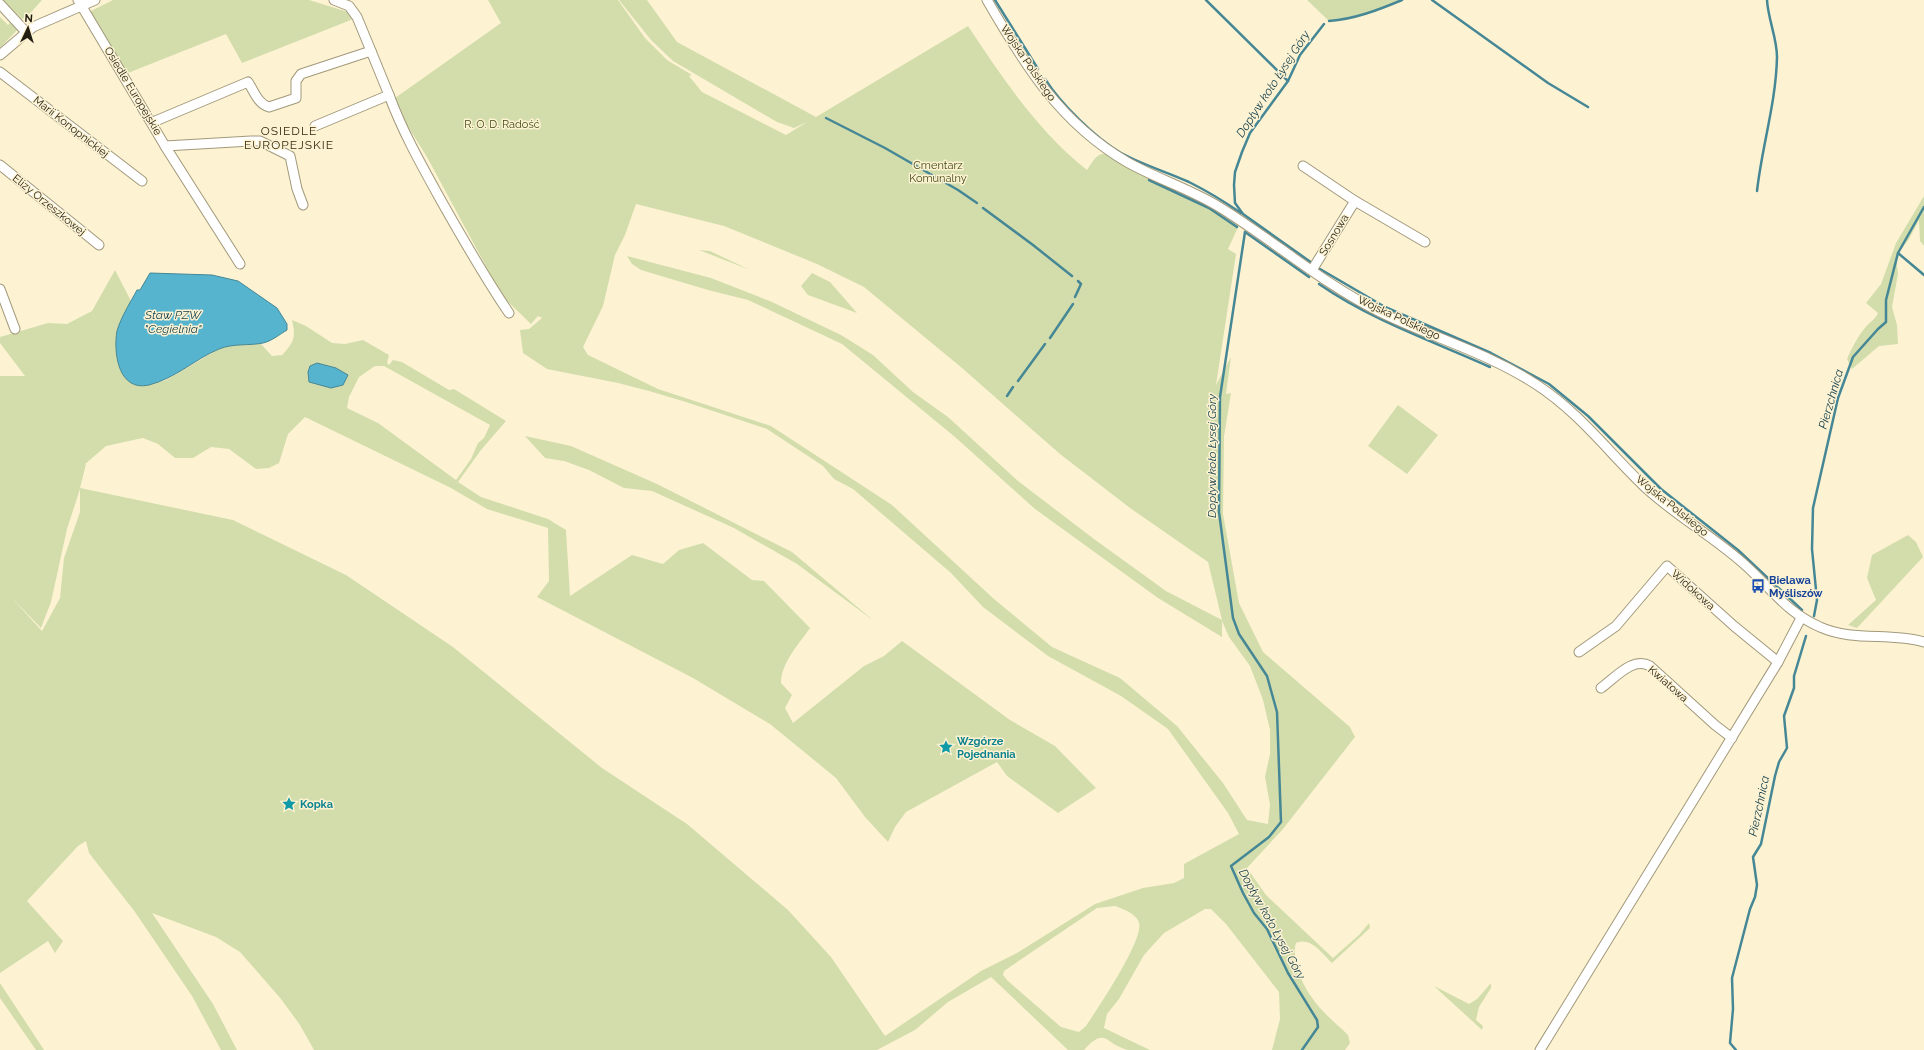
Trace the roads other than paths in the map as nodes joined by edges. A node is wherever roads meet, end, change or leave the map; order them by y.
1 (95, 0) edge
2 (334, 0) edge
3 (986, 0) edge
4 (80, 3) edge
5 (0, 4) edge
6 (26, 32) junction
7 (372, 51) junction
8 (0, 56) edge
9 (0, 72) edge
10 (389, 95) junction
11 (153, 122) junction
12 (315, 126) dead end
13 (166, 146) junction
14 (0, 165) edge
15 (1303, 166) dead end
16 (142, 181) dead end
17 (1355, 200) junction
18 (303, 205) dead end
19 (1425, 242) dead end
20 (99, 244) dead end
21 (240, 264) dead end
22 (1312, 270) junction
23 (0, 289) edge
24 (509, 313) dead end
25 (15, 329) dead end
26 (1801, 618) junction
27 (1924, 642) edge
28 (1579, 652) dead end
29 (1778, 662) junction
30 (1601, 688) dead end
31 (1732, 738) junction
32 (1540, 1050) edge

1 - 4 street
2 - 7 street
3 - 22 street, Wojska Polskiego
4 - 6 street
4 - 11 street, Osiedle Europejskie
5 - 6 street
6 - 8 street
7 - 10 street
7 - 11 street
9 - 16 street, Marii Konopnickiej
10 - 12 street
10 - 24 street
11 - 13 street, Osiedle Europejskie
13 - 18 street, Osiedle Europejskie
13 - 21 street
14 - 20 street, Elizy Orzeszkowej
15 - 17 street
17 - 19 street
17 - 22 street, Sosnowa
22 - 26 street, Wojska Polskiego
23 - 25 street
26 - 27 street, Wojska Polskiego
26 - 29 street
28 - 29 street, Widokowa
29 - 31 street
30 - 31 street, Kwiatowa
31 - 32 street

